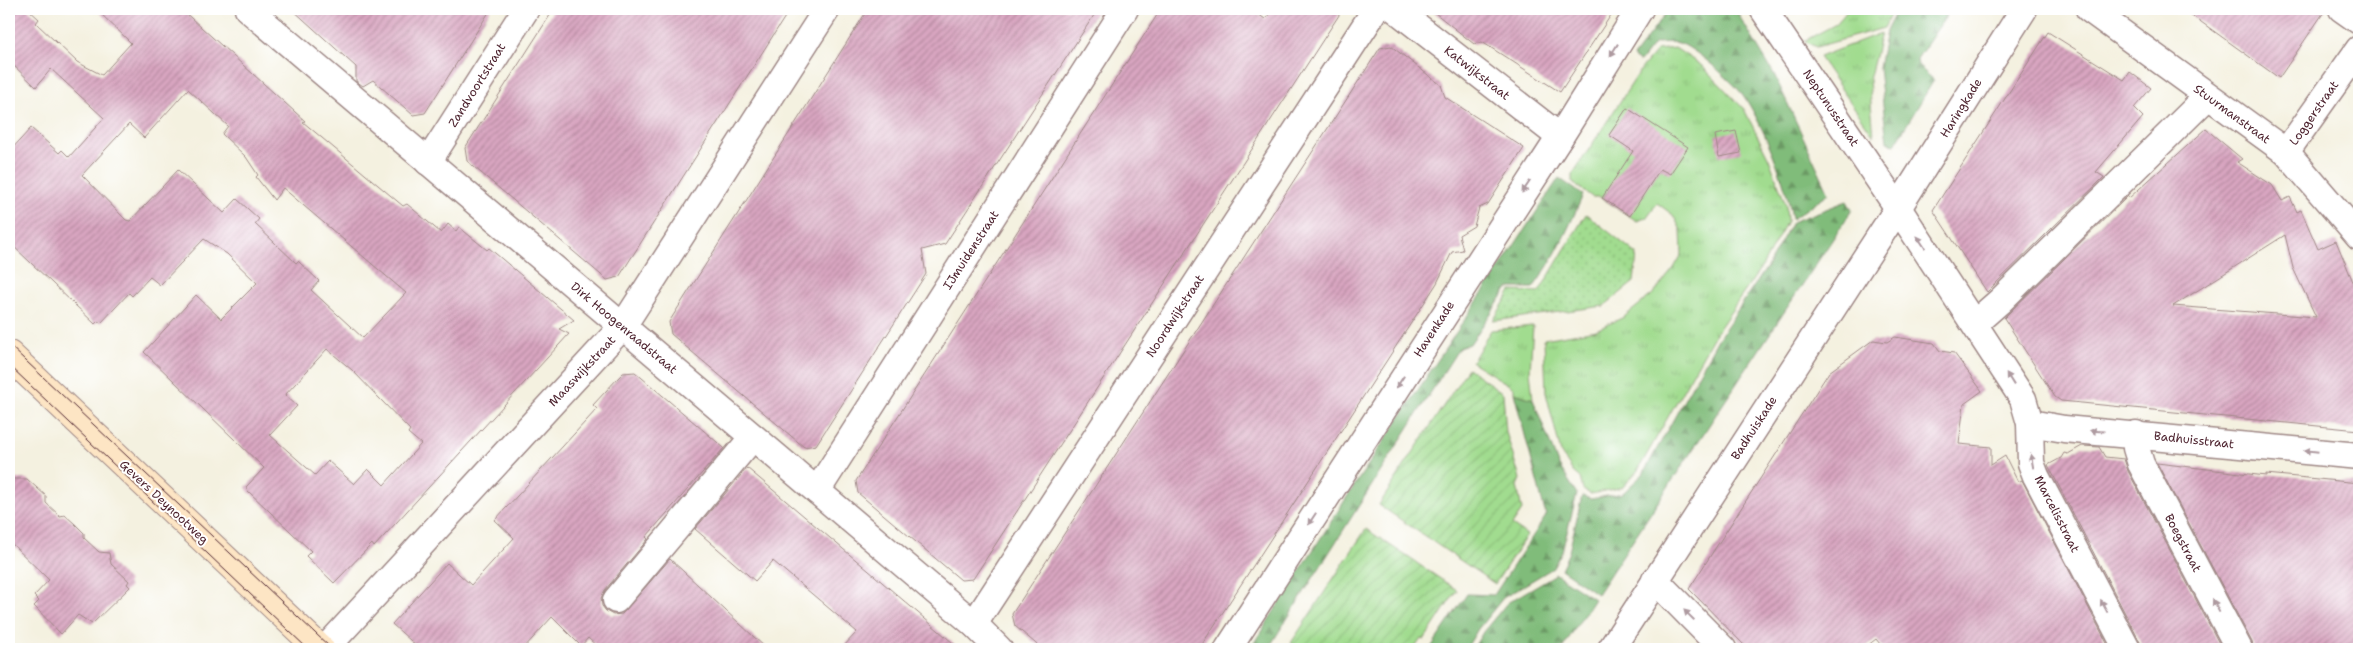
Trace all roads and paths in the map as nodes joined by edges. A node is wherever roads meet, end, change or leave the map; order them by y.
1 (248, 9) edge
2 (526, 9) edge
3 (827, 9) edge
4 (1125, 9) edge
5 (1376, 9) edge
6 (1395, 9) edge
7 (1640, 9) edge
8 (1762, 9) edge
9 (2024, 9) edge
10 (2089, 9) edge
11 (2342, 9) edge
12 (2359, 21) edge
13 (2359, 49) edge
14 (2208, 96) junction
15 (1560, 137) junction
16 (2286, 152) junction
17 (428, 162) junction
18 (1898, 208) junction
19 (2359, 237) edge
20 (1975, 323) junction
21 (623, 326) junction
22 (9, 355) edge
23 (2030, 422) junction
24 (2136, 434) junction
25 (753, 437) junction
26 (2359, 456) edge
27 (817, 491) junction
28 (1655, 580) junction
29 (616, 600) dead end
30 (974, 624) junction
31 (320, 649) edge
32 (325, 649) edge
33 (999, 649) edge
34 (1228, 649) edge
35 (1611, 649) edge
36 (1723, 649) edge
37 (2127, 649) edge
38 (2239, 649) edge

1 - 17 street, Dirk Hoogenraadstraat
2 - 17 street, Zandvoortstraat
3 - 21 street, Maaswijkstraat
4 - 27 street, IJmuidenstraat
5 - 30 street, Noordwijkstraat
6 - 15 street, Katwijkstraat
7 -> 15 street, Havenkade
8 - 18 street, Neptunusstraat
9 - 18 street, Haringkade
10 - 14 street, Stuurmanstraat
11 - 12 street
13 - 16 street, Loggerstraat
14 - 16 street, Stuurmanstraat
14 - 20 street
15 -> 34 street, Havenkade
16 - 19 street, Stuurmanstraat
17 - 21 street, Dirk Hoogenraadstraat
20 -> 18 street, Marcelisstraat
18 - 28 street, Badhuiskade
23 -> 20 street, Marcelisstraat
21 - 25 street, Dirk Hoogenraadstraat
21 - 32 street, Maaswijkstraat
22 - 31 main road, Gevers Deynootweg
24 -> 23 street, Badhuisstraat
37 -> 23 street, Marcelisstraat
26 -> 24 street, Badhuisstraat
38 -> 24 street, Boegstraat
25 - 27 street, Dirk Hoogenraadstraat
25 - 29 street
27 - 30 street, Dirk Hoogenraadstraat
28 - 35 street, Badhuiskade
36 -> 28 street
30 - 33 street, Dirk Hoogenraadstraat

